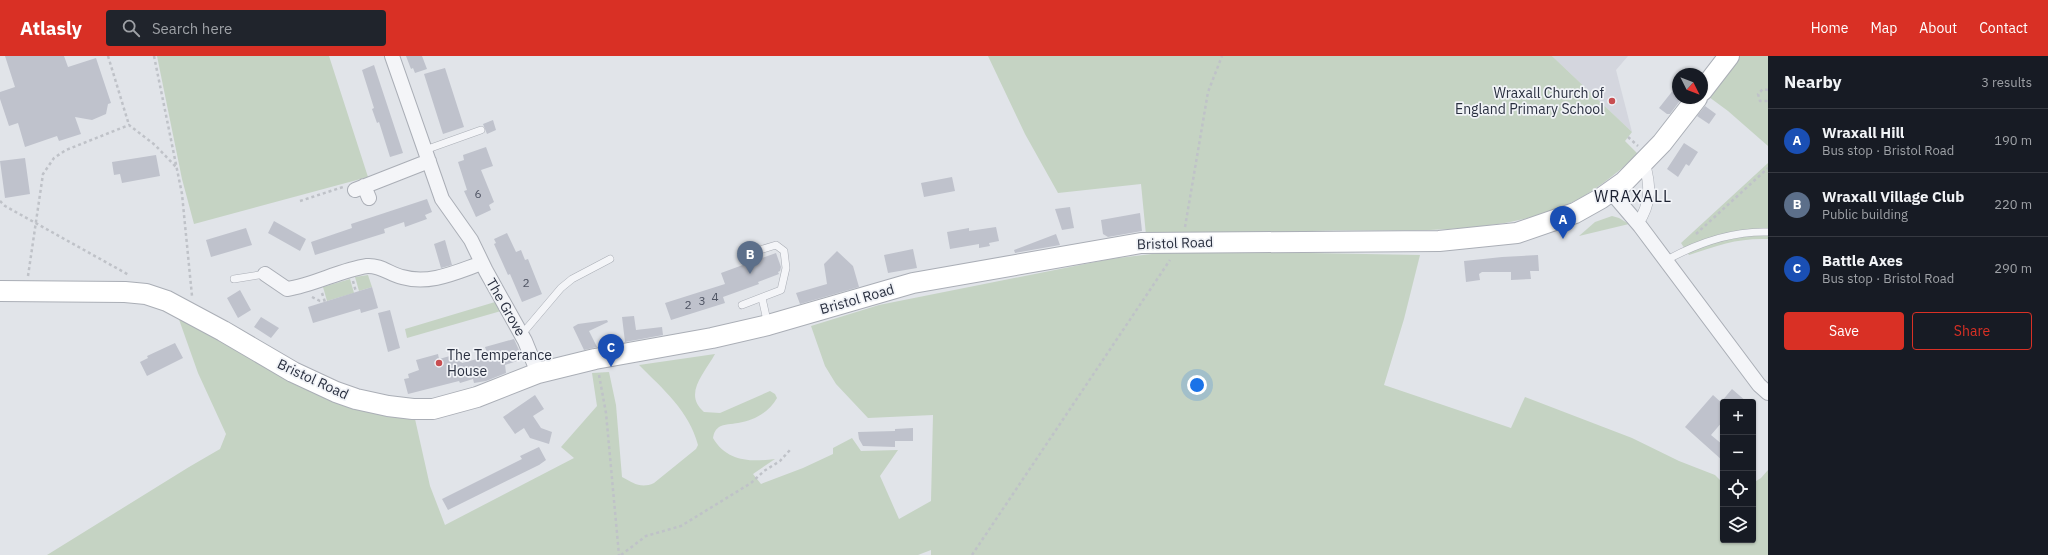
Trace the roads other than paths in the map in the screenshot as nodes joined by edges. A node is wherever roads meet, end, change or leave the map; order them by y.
1 (392, 56) edge
2 (1729, 56) edge
3 (1708, 83) edge
4 (1692, 104) edge
5 (481, 130) dead end
6 (427, 155) junction
7 (1644, 163) junction
8 (363, 191) road end
9 (1611, 192) junction
10 (1638, 223) junction
11 (1768, 232) edge
12 (750, 253) dead end
13 (610, 258) dead end
14 (1665, 261) junction
15 (482, 262) junction
16 (265, 274) joint
17 (234, 279) dead end
18 (0, 291) edge
19 (762, 298) junction
20 (742, 305) dead end
21 (768, 325) junction
22 (522, 334) junction
23 (538, 373) junction
24 (1768, 393) edge

1 - 6 street, The Grove
2 - 3 main road
4 - 7 main road, Bristol Road
5 - 6 lane
6 - 8 street
6 - 15 street, The Grove
7 - 9 main road, Bristol Road
7 - 10 street
9 - 10 street
9 - 21 main road, Bristol Road
10 - 14 street
11 - 14 lane
12 - 19 lane
13 - 22 lane
14 - 24 street
15 - 16 street, The Grove
15 - 22 street, The Grove
16 - 17 lane
18 - 23 main road, Bristol Road
19 - 20 lane
19 - 21 lane
21 - 23 main road, Bristol Road
22 - 23 street, The Grove

